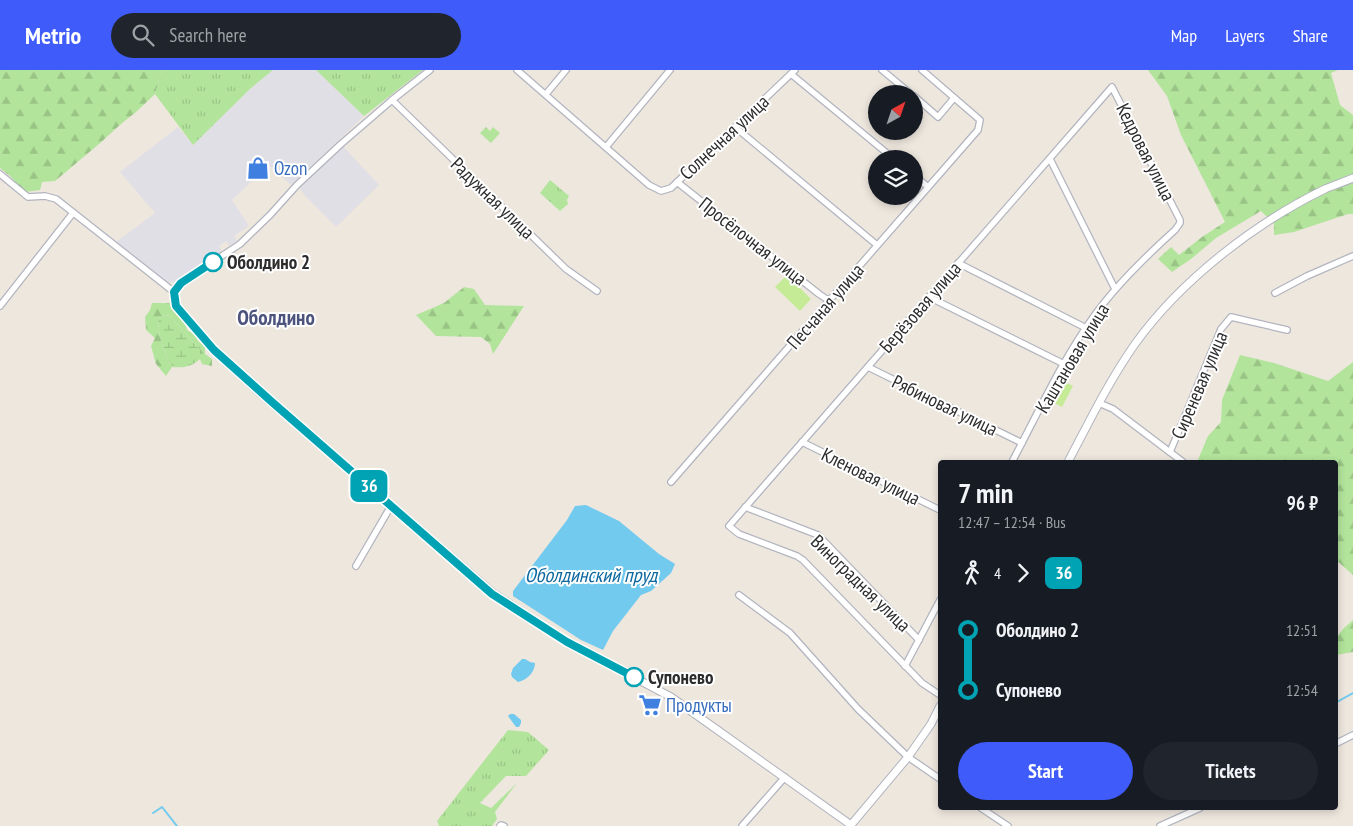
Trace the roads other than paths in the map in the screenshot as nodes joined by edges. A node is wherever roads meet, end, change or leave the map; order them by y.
1 (430, 70) edge
2 (518, 70) edge
3 (566, 70) edge
4 (670, 70) edge
5 (882, 70) edge
6 (922, 70) edge
7 (793, 72) edge
8 (900, 85) edge
9 (1112, 87) joint
10 (546, 94) junction
11 (954, 98) junction
12 (392, 100) junction
13 (923, 104) edge
14 (735, 127) junction
15 (606, 147) junction
16 (884, 150) edge
17 (1050, 159) junction
18 (0, 174) edge
19 (1353, 178) edge
20 (678, 182) junction
21 (923, 182) edge
22 (928, 186) junction
23 (73, 212) junction
24 (1179, 218) joint
25 (877, 245) junction
26 (1353, 256) edge
27 (958, 263) junction
28 (1115, 289) junction
29 (597, 291) dead end
30 (174, 292) junction
31 (1275, 293) dead end
32 (928, 297) junction
33 (828, 300) junction
34 (0, 306) edge
35 (1086, 328) junction
36 (1287, 330) dead end
37 (1064, 364) junction
38 (868, 367) junction
39 (1099, 403) junction
40 (802, 442) junction
41 (1022, 443) junction
42 (1170, 452) junction
43 (1013, 460) edge
44 (1069, 460) edge
45 (1180, 460) edge
46 (671, 482) dead end
47 (391, 506) junction
48 (746, 507) junction
49 (938, 509) edge
50 (356, 566) dead end
51 (739, 595) dead end
52 (938, 604) edge
53 (919, 640) junction
54 (905, 666) junction
55 (938, 694) edge
56 (938, 710) edge
57 (1353, 735) edge
58 (1338, 742) edge
59 (908, 757) junction
60 (785, 777) junction
61 (938, 778) edge
62 (984, 810) edge
63 (1196, 810) edge
64 (852, 825) edge
65 (500, 826) edge
66 (504, 826) edge
67 (742, 826) edge
68 (1008, 826) edge
69 (1160, 826) edge

1 - 12 street
2 - 10 street
3 - 10 street
4 - 15 street
5 - 8 street
6 - 11 street
7 - 14 street, Солнечная улица
7 - 16 street
9 - 17 street, Берёзовая улица
9 - 24 street, Кедровая улица
10 - 15 street
11 - 13 street
11 - 22 street, Песчаная улица
12 - 29 street, Радужная улица
12 - 30 street
14 - 20 street, Солнечная улица
14 - 25 street
15 - 20 street, Солнечная улица
17 - 27 street, Берёзовая улица
17 - 28 street
18 - 23 street
19 - 39 street
20 - 33 street, Просёлочная улица
21 - 22 street
22 - 25 street, Песчаная улица
23 - 30 street
23 - 34 street
24 - 28 street, Каштановая улица
25 - 33 street, Песчаная улица
26 - 31 street
27 - 32 street, Берёзовая улица
27 - 35 street
28 - 35 street, Каштановая улица
30 - 47 street
32 - 37 street
32 - 38 street, Берёзовая улица
33 - 46 street, Песчаная улица
35 - 37 street, Каштановая улица
36 - 42 street, Сиреневая улица
37 - 41 street, Каштановая улица
38 - 40 street, Берёзовая улица
38 - 41 street, Рябиновая улица
39 - 42 street
39 - 44 street
40 - 48 street, Берёзовая улица
40 - 49 street, Кленовая улица
41 - 43 street, Каштановая улица
42 - 45 street
47 - 50 street
47 - 60 street
48 - 53 street, Виноградная улица
48 - 54 street, Берёзовая улица
51 - 59 street
52 - 53 street
53 - 54 street
54 - 55 street
56 - 59 street
57 - 58 street
59 - 61 street
59 - 64 street
60 - 64 street
60 - 67 street
62 - 68 street
63 - 69 street
65 - 66 street

